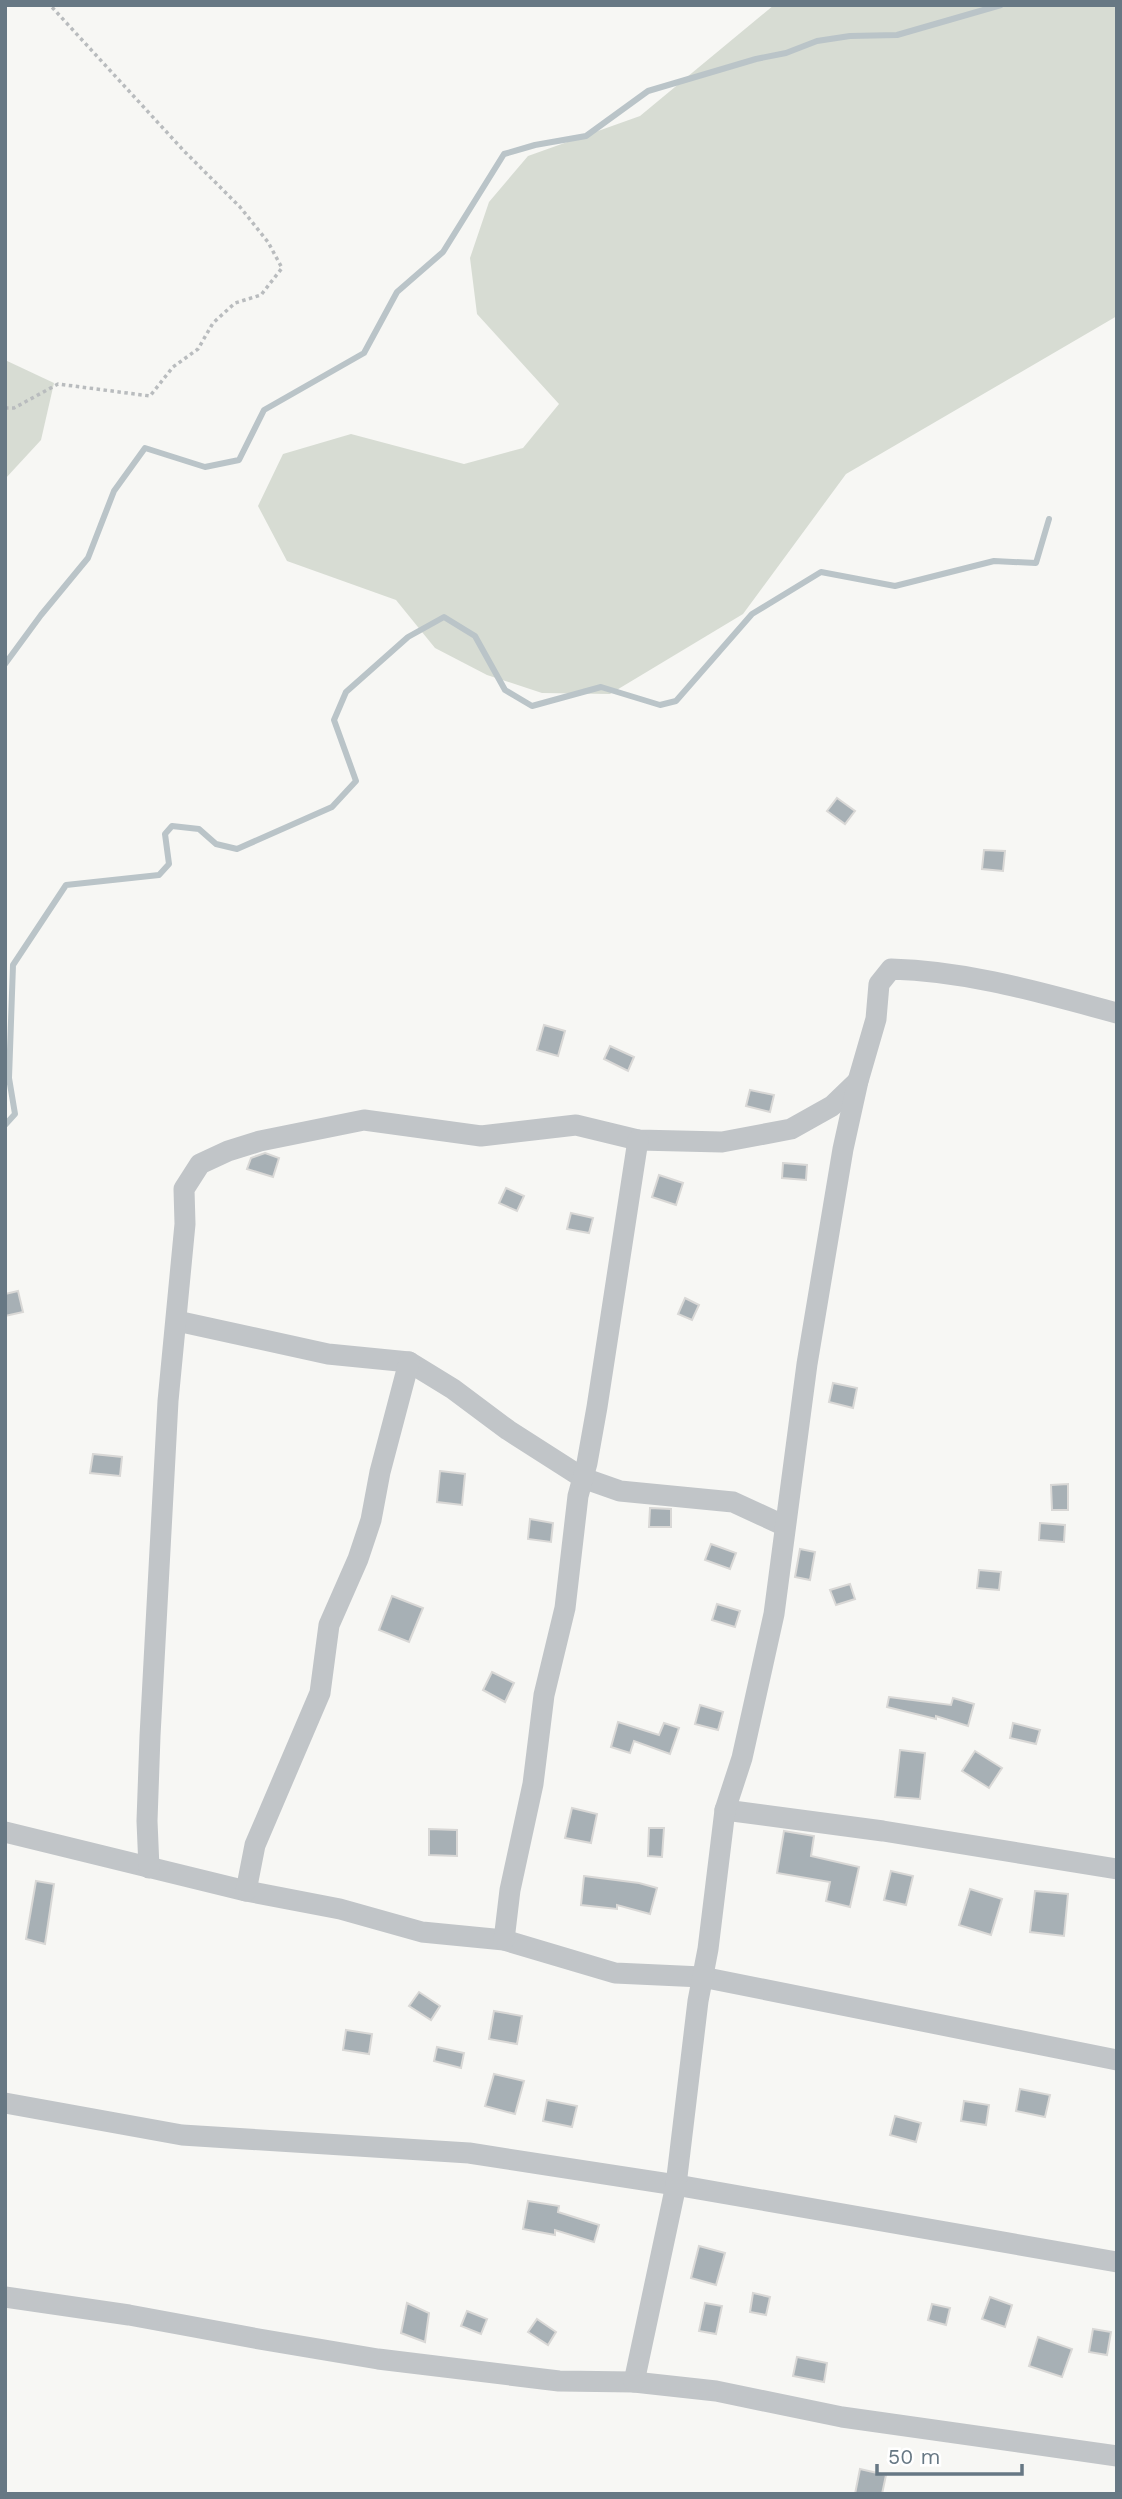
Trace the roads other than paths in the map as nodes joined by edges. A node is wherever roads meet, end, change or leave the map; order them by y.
1 (1117, 1013) edge
2 (858, 1081) junction
3 (638, 1140) junction
4 (177, 1321) junction
5 (410, 1362) junction
6 (583, 1478) junction
7 (785, 1526) junction
8 (725, 1810) junction
9 (5, 1832) edge
10 (149, 1868) junction
11 (1117, 1869) edge
12 (246, 1891) junction
13 (504, 1940) junction
14 (702, 1977) junction
15 (1117, 2060) edge
16 (5, 2103) edge
17 (676, 2185) junction
18 (1117, 2262) edge
19 (5, 2297) edge
20 (634, 2382) junction
21 (1117, 2456) edge

1 - 2 street
2 - 3 street
2 - 7 street
3 - 4 street
3 - 6 street
4 - 5 street
4 - 10 street
5 - 6 street
5 - 12 street
6 - 7 street
6 - 13 street
7 - 8 street
8 - 11 street
8 - 14 street
9 - 10 street
10 - 12 street
12 - 13 street
13 - 14 street
14 - 15 street
14 - 17 street
16 - 17 street
17 - 18 street
17 - 20 street
19 - 20 street
20 - 21 street

